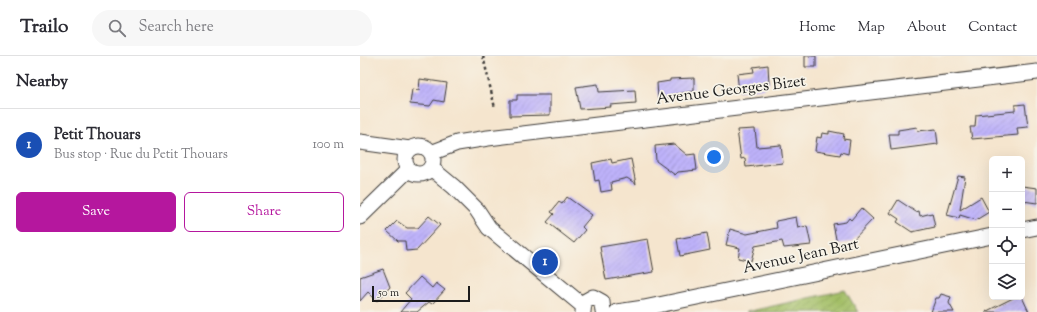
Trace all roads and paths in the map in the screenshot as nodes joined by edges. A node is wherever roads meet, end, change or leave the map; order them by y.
1 (483, 56) edge
2 (1037, 72) edge
3 (495, 108) dead end
4 (360, 142) edge
5 (410, 149) junction
6 (431, 153) junction
7 (431, 168) junction
8 (408, 170) junction
9 (360, 217) edge
10 (1037, 227) edge
11 (1025, 229) edge
12 (989, 237) edge
13 (582, 309) edge
14 (608, 311) edge

1 - 3 path
2 - 6 street, Avenue Georges Bizet
4 - 5 street
5 - 6 street
5 - 8 street
6 - 7 street
7 - 8 street
7 - 13 street
8 - 9 street
10 - 11 street
12 - 14 street, Avenue Jean Bart
13 - 14 street

